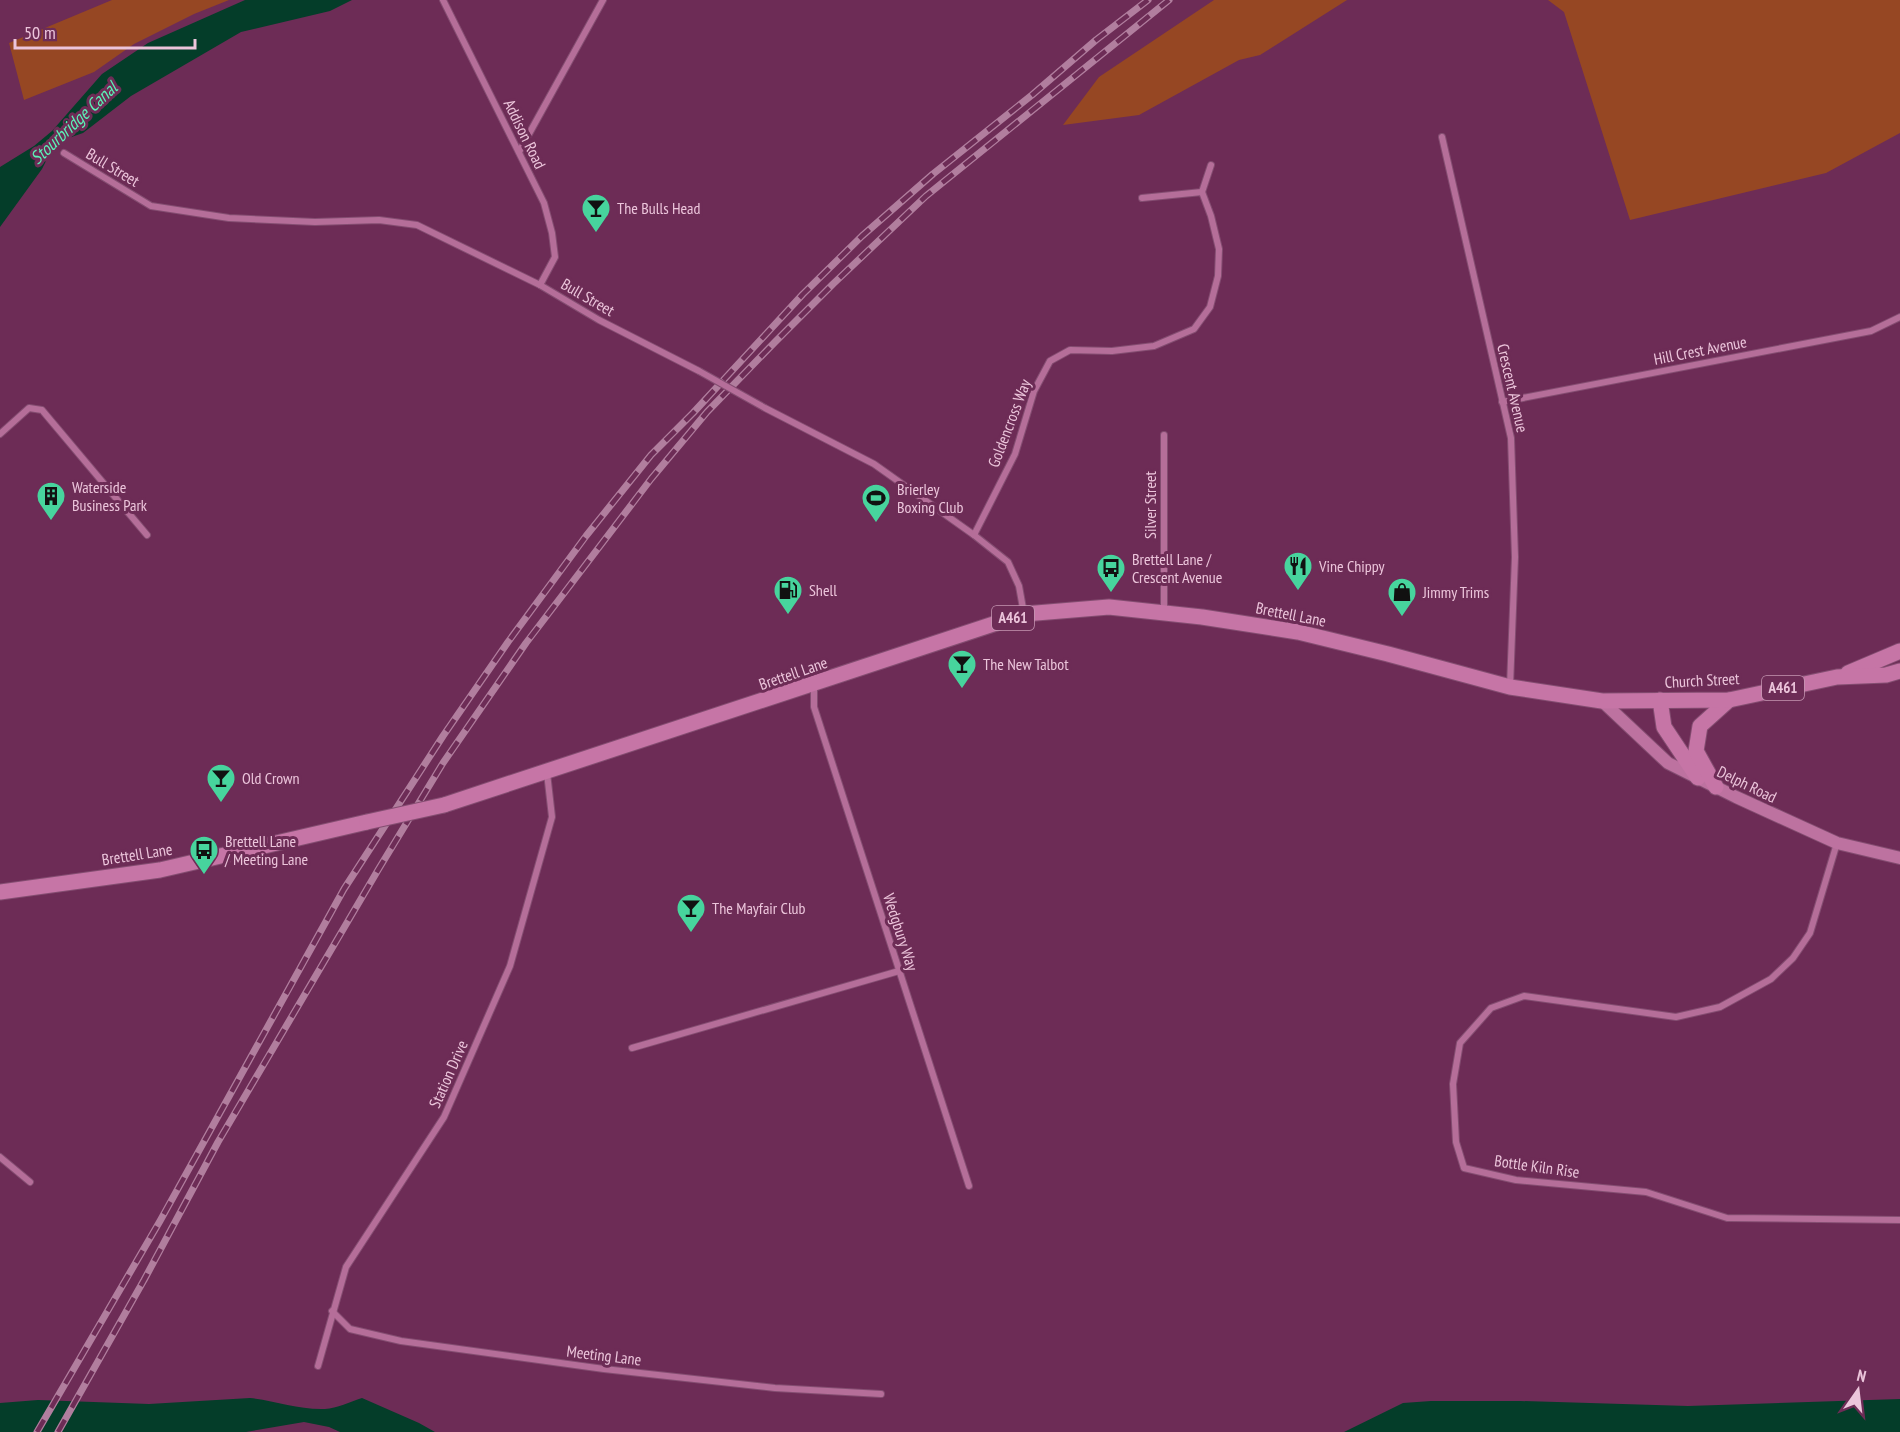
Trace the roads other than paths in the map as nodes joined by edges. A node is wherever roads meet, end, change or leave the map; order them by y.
1 (443, 0) edge
2 (603, 0) edge
3 (1442, 136) dead end
4 (519, 152) junction
5 (64, 153) dead end
6 (1211, 165) dead end
7 (1202, 192) junction
8 (1142, 198) dead end
9 (540, 285) junction
10 (1900, 317) edge
11 (1502, 402) junction
12 (0, 434) edge
13 (1164, 435) dead end
14 (147, 535) dead end
15 (974, 535) junction
16 (1164, 612) junction
17 (1024, 614) junction
18 (1900, 651) edge
19 (1900, 671) edge
20 (1837, 677) junction
21 (814, 685) junction
22 (1510, 687) junction
23 (1660, 700) junction
24 (1730, 700) junction
25 (1602, 701) junction
26 (547, 772) junction
27 (1698, 778) junction
28 (1716, 787) junction
29 (1837, 843) junction
30 (1900, 858) edge
31 (0, 892) edge
32 (899, 971) junction
33 (632, 1048) dead end
34 (0, 1157) edge
35 (30, 1182) dead end
36 (969, 1186) dead end
37 (1900, 1220) edge
38 (332, 1311) junction
39 (318, 1366) dead end
40 (881, 1394) dead end

1 - 4 street, Addison Road
2 - 4 street
3 - 11 street, Crescent Avenue
4 - 9 street, Addison Road
5 - 9 street, Bull Street
6 - 7 street
7 - 8 street
7 - 15 street, Goldencross Way
9 - 15 street, Bull Street, bridge
10 - 11 street, Hill Crest Avenue
11 - 22 street, Crescent Avenue
12 - 14 street
13 - 16 street, Silver Street
15 - 17 street, Bull Street
16 - 17 main road, Brettell Lane / A461
16 - 22 main road, Brettell Lane / A461
17 - 21 main road, Brettell Lane / A461
18 - 20 main road, Church Street / A461
19 - 20 main road, Church Street / A461
20 - 24 main road, Church Street / A461
21 - 26 main road, Brettell Lane / A461
21 - 32 street, Wedgbury Way
22 - 25 main road, Brettell Lane / A461
23 - 24 main road, Church Street / A461
23 - 25 main road, Church Street / A461
23 - 27 main road
24 - 28 main road
25 - 27 main road, Delph Road
26 - 31 main road, Brettell Lane / A461, bridge
26 - 38 street, Station Drive
27 - 28 main road, Delph Road
28 - 29 main road, Delph Road
29 - 30 main road, Delph Road
29 - 37 street, Bottle Kiln Rise
32 - 33 street
32 - 36 street, Wedgbury Way
34 - 35 street
38 - 39 street, Station Drive
38 - 40 street, Meeting Lane

